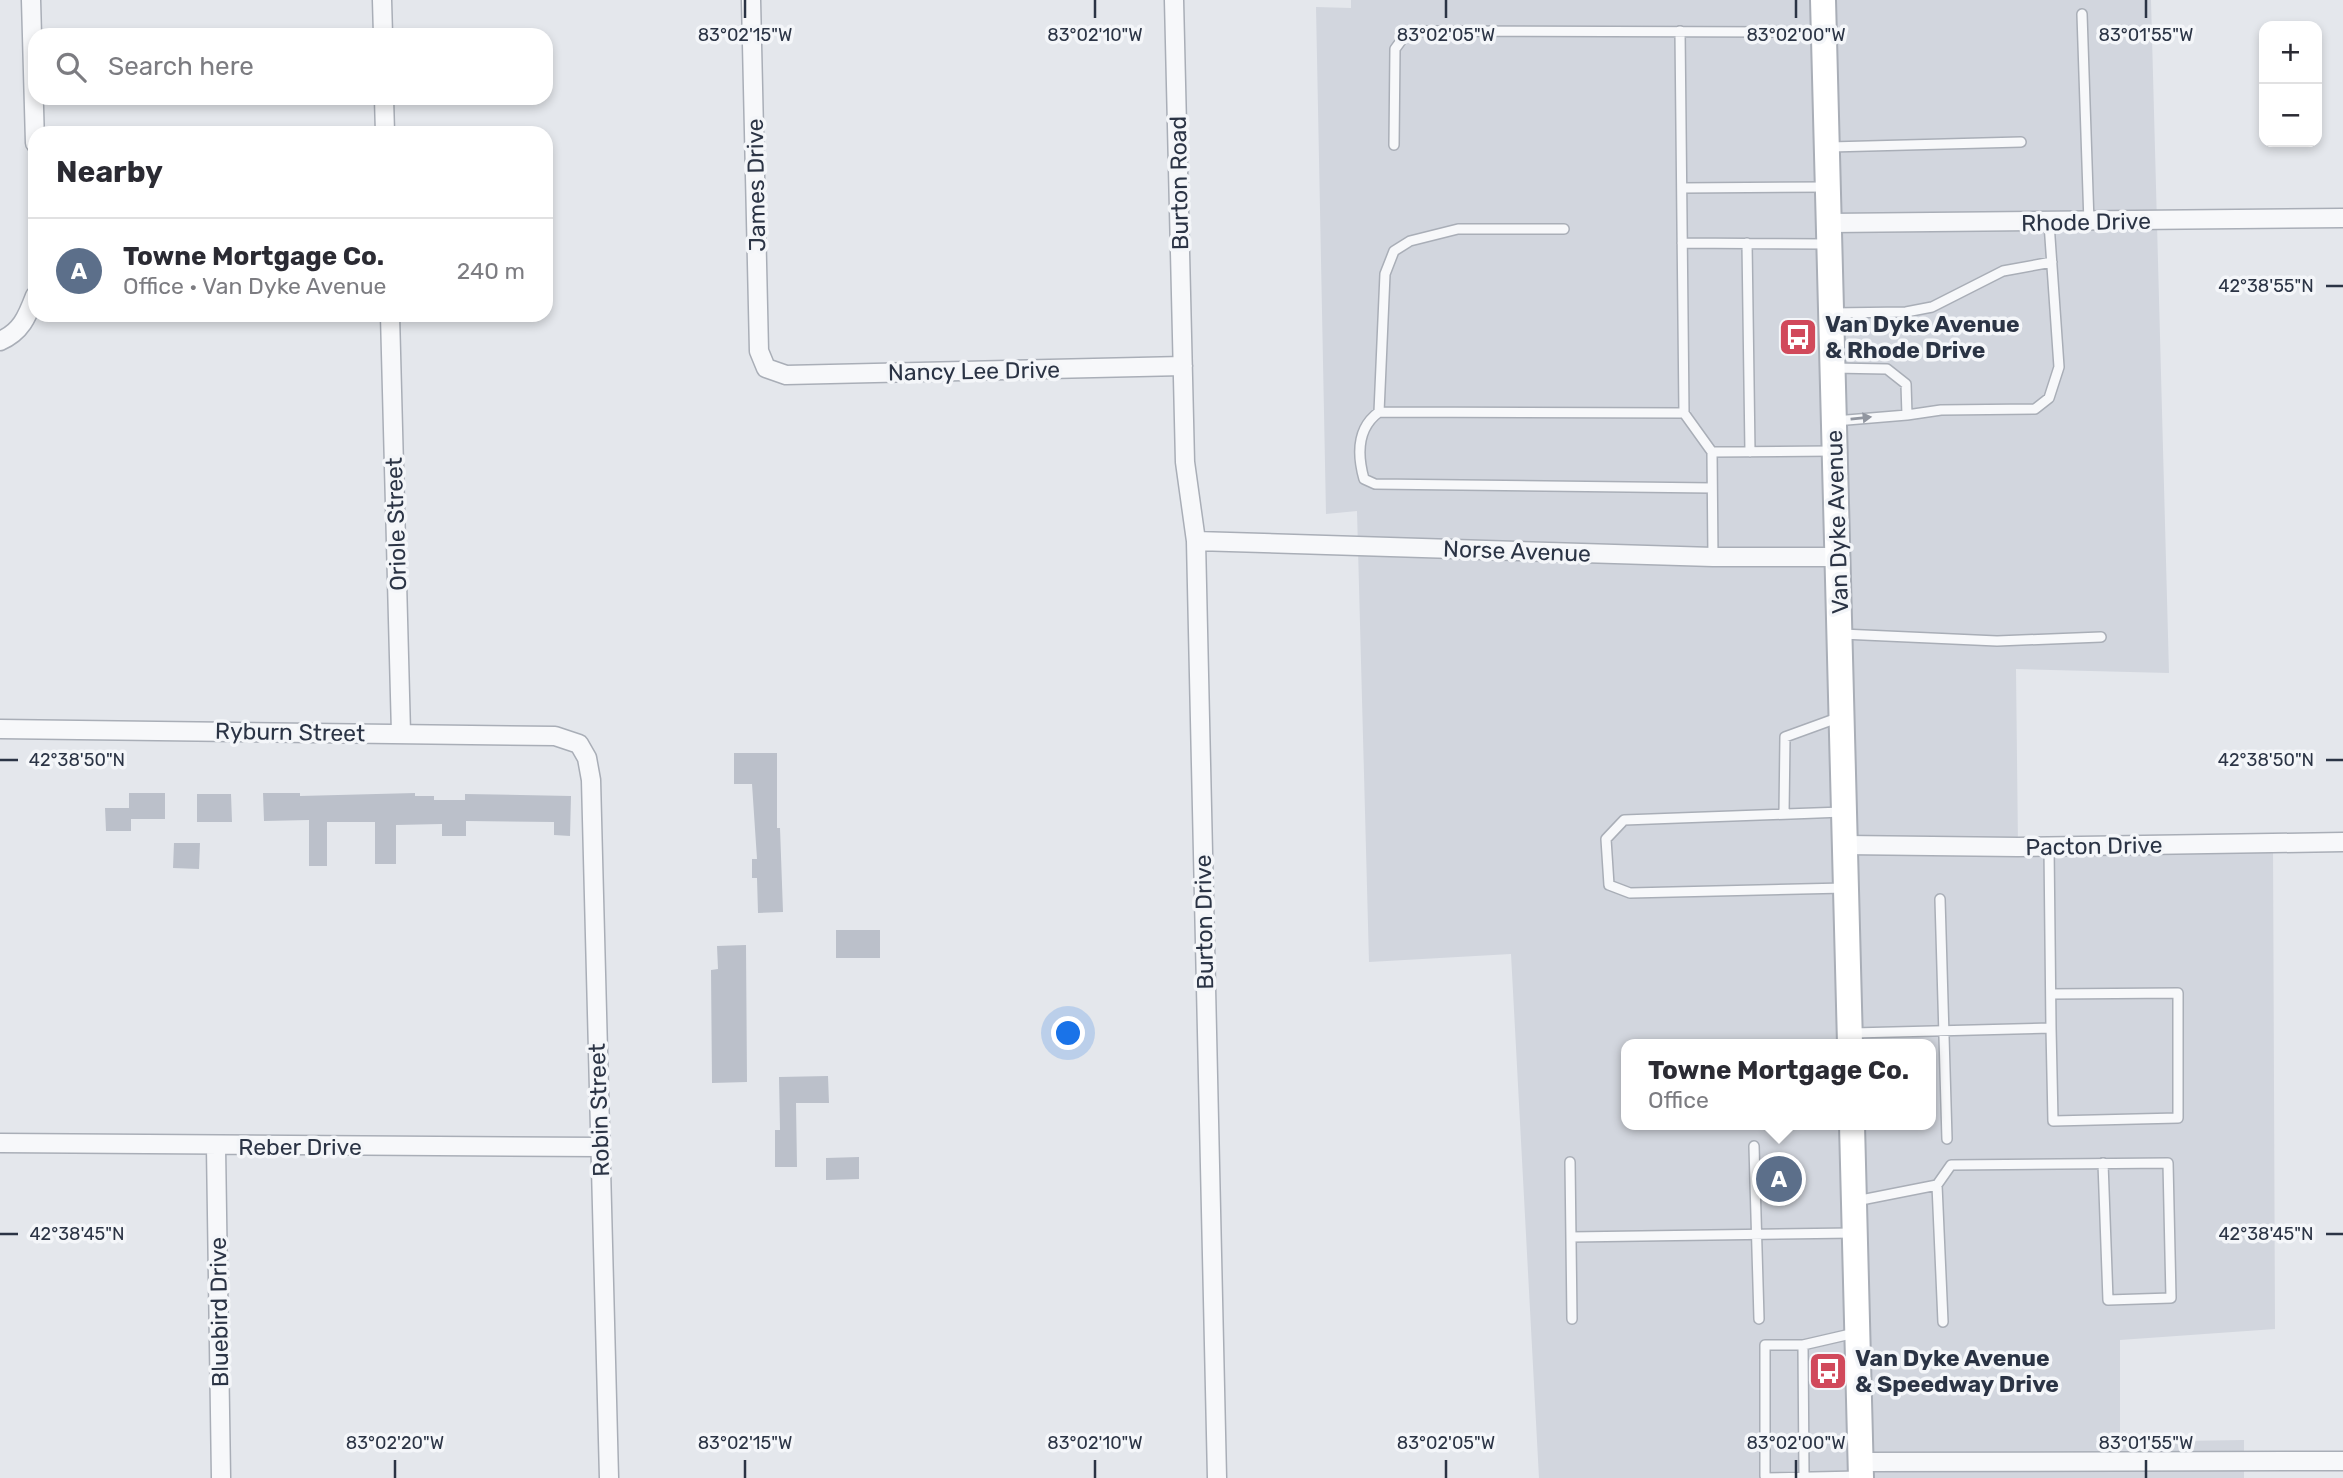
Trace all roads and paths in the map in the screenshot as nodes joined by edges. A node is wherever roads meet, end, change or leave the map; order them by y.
1 (31, 0) edge
2 (382, 0) edge
3 (751, 0) edge
4 (1174, 0) edge
5 (1823, 0) edge
6 (2082, 14) dead end
7 (32, 28) edge
8 (383, 28) edge
9 (1680, 31) junction
10 (1824, 32) junction
11 (34, 105) edge
12 (384, 105) edge
13 (34, 126) edge
14 (385, 126) edge
15 (2021, 142) dead end
16 (1394, 145) dead end
17 (1829, 147) junction
18 (1829, 187) junction
19 (1682, 188) junction
20 (2343, 218) edge
21 (2049, 223) junction
22 (2088, 223) junction
23 (1564, 229) dead end
24 (1830, 234) junction
25 (1682, 243) junction
26 (1747, 243) junction
27 (2052, 262) junction
28 (1832, 313) junction
29 (28, 316) edge
30 (390, 322) edge
31 (0, 341) edge
32 (1183, 366) junction
33 (766, 368) joint
34 (1832, 368) junction
35 (1378, 412) junction
36 (1684, 413) junction
37 (1907, 415) junction
38 (1834, 421) junction
39 (1835, 451) junction
40 (1712, 452) junction
41 (1750, 452) junction
42 (1712, 488) junction
43 (1196, 541) junction
44 (1713, 557) junction
45 (1838, 557) junction
46 (1840, 634) junction
47 (2101, 637) dead end
48 (1842, 716) junction
49 (0, 729) edge
50 (401, 733) junction
51 (579, 744) joint
52 (1844, 812) junction
53 (1784, 814) junction
54 (2343, 842) edge
55 (1846, 845) junction
56 (2049, 847) junction
57 (1847, 888) junction
58 (1940, 899) dead end
59 (2051, 994) junction
60 (2051, 1028) junction
61 (1945, 1032) junction
62 (1850, 1039) edge
63 (1852, 1130) edge
64 (1947, 1139) dead end
65 (0, 1143) edge
66 (1754, 1146) dead end
67 (216, 1147) junction
68 (600, 1147) junction
69 (1570, 1162) dead end
70 (2103, 1163) junction
71 (1937, 1185) junction
72 (1854, 1201) junction
73 (1854, 1233) junction
74 (1758, 1234) junction
75 (1571, 1237) junction
76 (1572, 1319) dead end
77 (1759, 1319) dead end
78 (1942, 1322) dead end
79 (1857, 1333) junction
80 (1803, 1345) junction
81 (2343, 1461) edge
82 (2255, 1470) edge
83 (1861, 1472) edge
84 (1804, 1476) junction
85 (1765, 1477) edge
86 (221, 1478) edge
87 (608, 1478) edge
88 (1217, 1478) edge

1 - 7 street
2 - 8 street
3 - 33 street, James Drive
4 - 32 street, Burton Road
5 - 10 main road, Van Dyke Avenue
6 - 22 lane
9 - 10 lane
9 - 16 lane
9 - 19 lane
10 - 17 main road, Van Dyke Avenue
11 - 13 street
12 - 14 street
15 - 17 lane
17 - 18 main road, Van Dyke Avenue
18 - 19 lane
18 - 24 main road, Van Dyke Avenue
19 - 25 lane
20 - 22 street, Rhode Drive
21 - 22 street, Rhode Drive
21 - 24 street, Rhode Drive
21 - 27 lane
23 - 35 lane
24 - 26 lane
24 - 28 main road, Van Dyke Avenue
25 - 26 lane
25 - 36 lane
26 - 41 lane
27 - 28 lane
27 - 37 lane
28 - 34 main road, Van Dyke Avenue
29 - 31 street
30 - 50 street, Oriole Street
32 - 33 street, Nancy Lee Drive
32 - 43 street, Burton Drive
34 - 37 lane
34 - 38 main road, Van Dyke Avenue
35 - 36 lane
35 - 42 lane
36 - 40 lane
38 -> 37 lane
38 - 39 main road, Van Dyke Avenue
39 - 41 lane
39 - 45 main road, Van Dyke Avenue
40 - 41 lane
40 - 42 lane
42 - 44 lane
43 - 44 street, Norse Avenue
43 - 88 street, Burton Drive
44 - 45 street, Norse Avenue
45 - 46 main road, Van Dyke Avenue
46 - 47 lane
46 - 48 main road, Van Dyke Avenue
48 - 52 main road, Van Dyke Avenue
48 - 53 lane
49 - 50 street, Ryburn Street
50 - 51 street, Ryburn Street
51 - 68 street, Robin Street
52 - 53 lane
52 - 55 main road, Van Dyke Avenue
53 - 57 lane
54 - 56 street, Pacton Drive
55 - 56 street, Pacton Drive
55 - 57 main road, Van Dyke Avenue
56 - 59 lane
57 - 62 main road, Van Dyke Avenue
58 - 61 lane
59 - 60 lane
59 - 60 lane
60 - 61 lane
61 - 62 lane
61 - 64 lane
63 - 72 main road
65 - 67 street, Reber Drive
66 - 74 lane
67 - 68 street, Reber Drive
67 - 86 street, Bluebird Drive
68 - 87 street, Robin Street
69 - 75 lane
70 - 70 lane
70 - 71 lane
71 - 72 lane
71 - 78 lane
72 - 73 main road
73 - 74 lane
73 - 79 main road
74 - 75 lane
74 - 77 lane
75 - 76 lane
79 - 80 lane
79 - 83 main road
80 - 84 lane
80 - 85 lane
81 - 82 street
82 - 83 street
83 - 84 lane
84 - 85 lane

